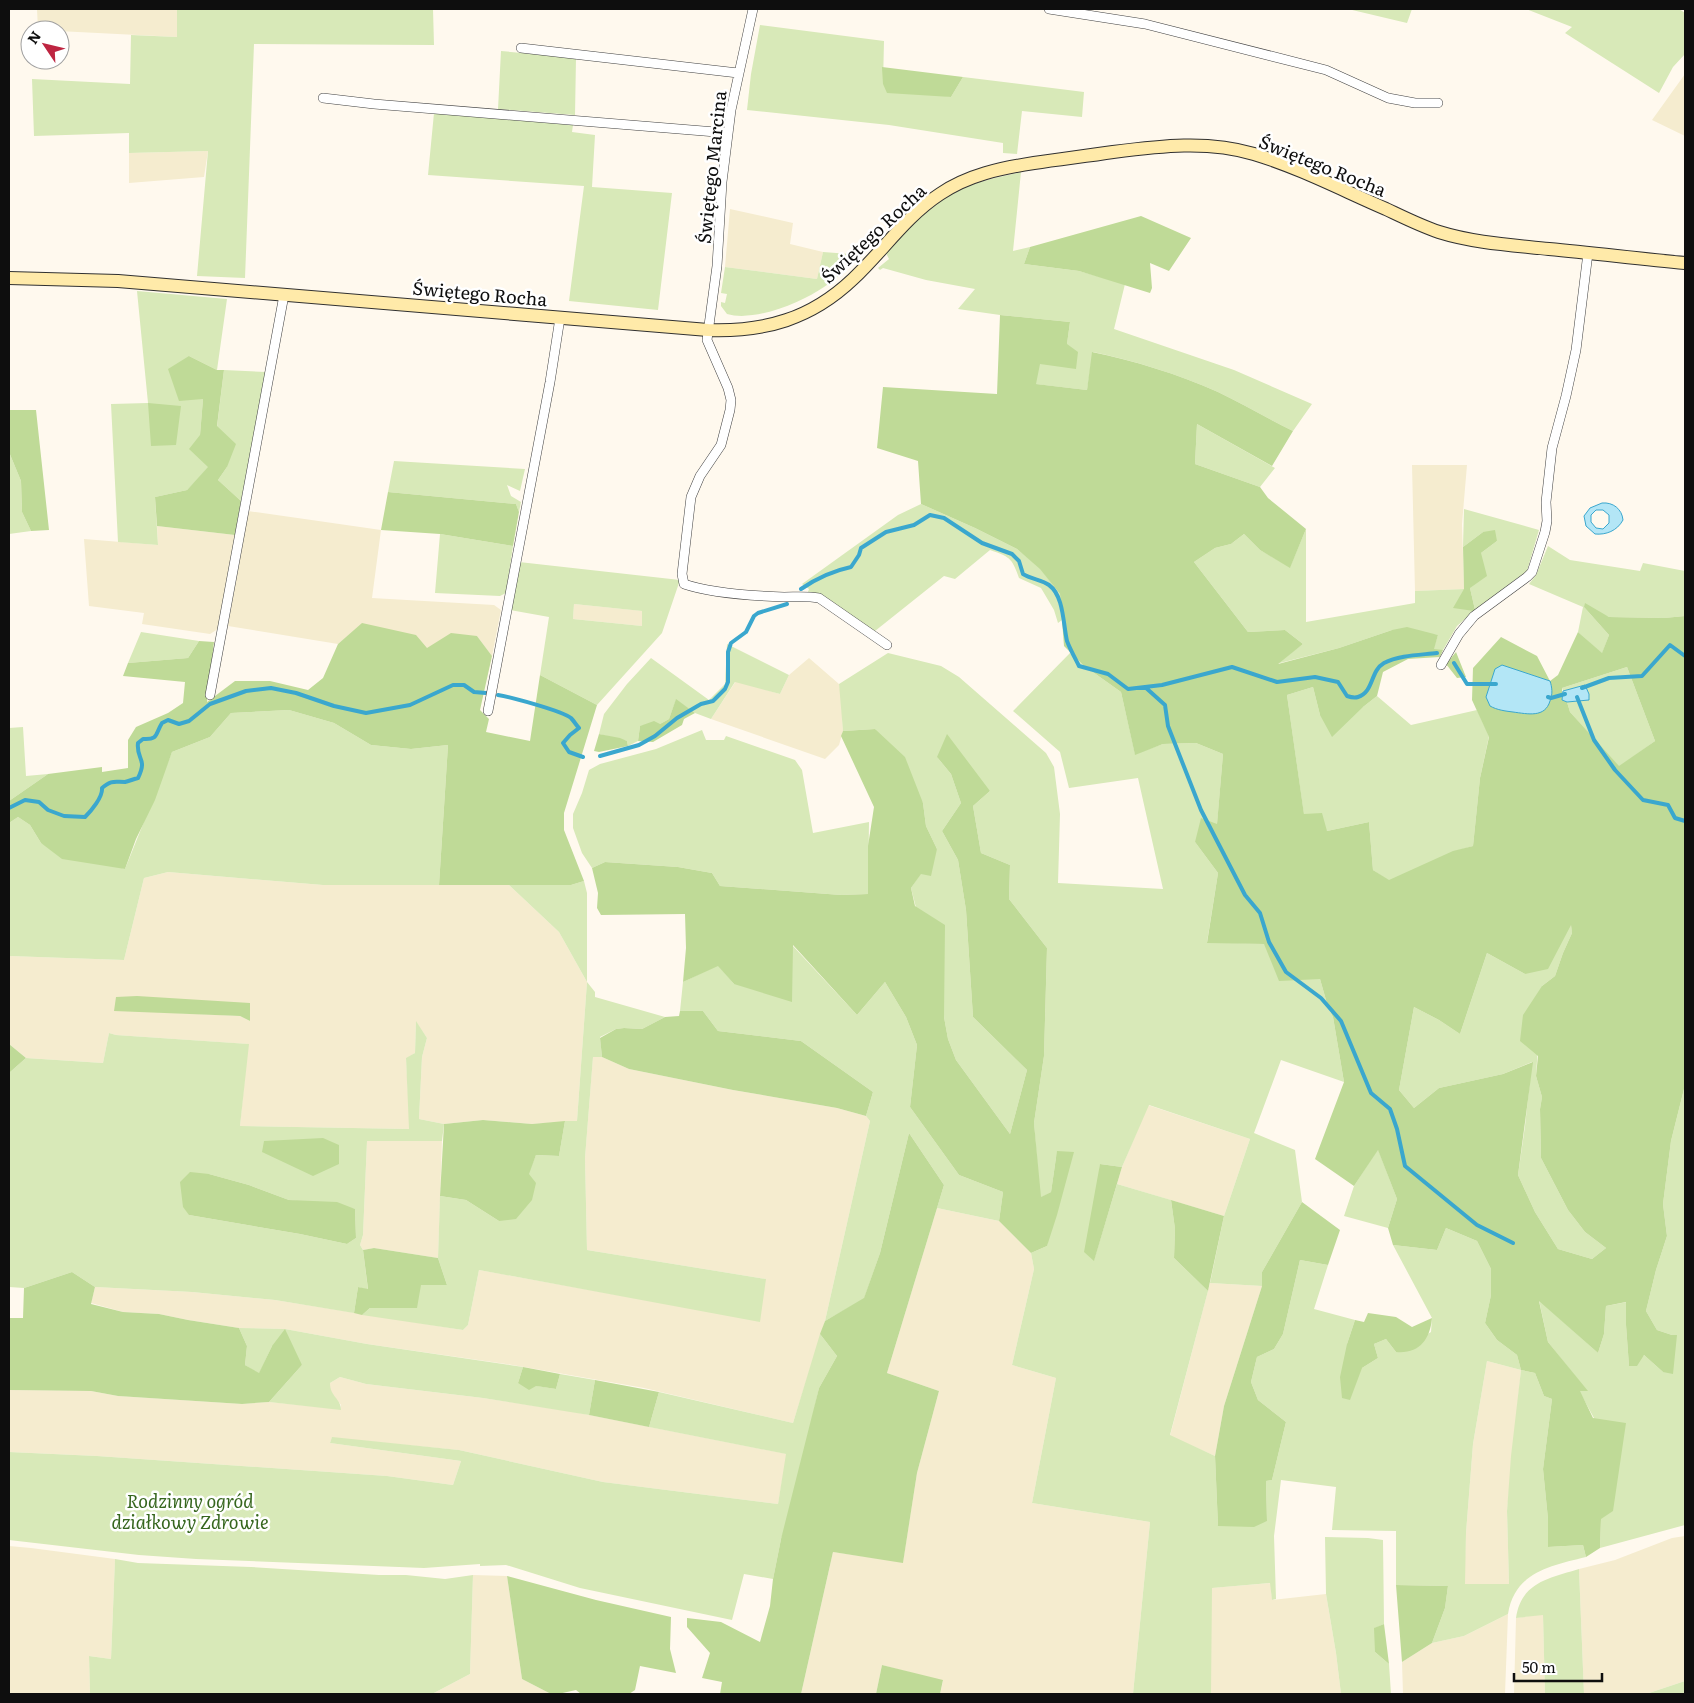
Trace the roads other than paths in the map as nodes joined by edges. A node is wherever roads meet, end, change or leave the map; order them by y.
1 (753, 9) edge
2 (1049, 9) edge
3 (521, 48) dead end
4 (738, 73) junction
5 (323, 98) dead end
6 (1438, 103) dead end
7 (728, 133) junction
8 (1588, 253) junction
9 (1685, 263) edge
10 (9, 278) edge
11 (284, 295) junction
12 (560, 318) junction
13 (708, 330) junction
14 (887, 645) dead end
15 (1441, 665) dead end
16 (210, 695) dead end
17 (488, 711) dead end

1 - 4 street, Świętego Marcina
2 - 6 street
3 - 4 street
4 - 7 street, Świętego Marcina
5 - 7 street
7 - 13 street, Świętego Marcina
8 - 9 street, Świętego Rocha
8 - 13 street, Świętego Rocha
8 - 15 street
10 - 11 street, Świętego Rocha
11 - 12 street, Świętego Rocha
11 - 16 street
12 - 13 street, Świętego Rocha
12 - 17 street
13 - 14 street, Świętego Marcina

